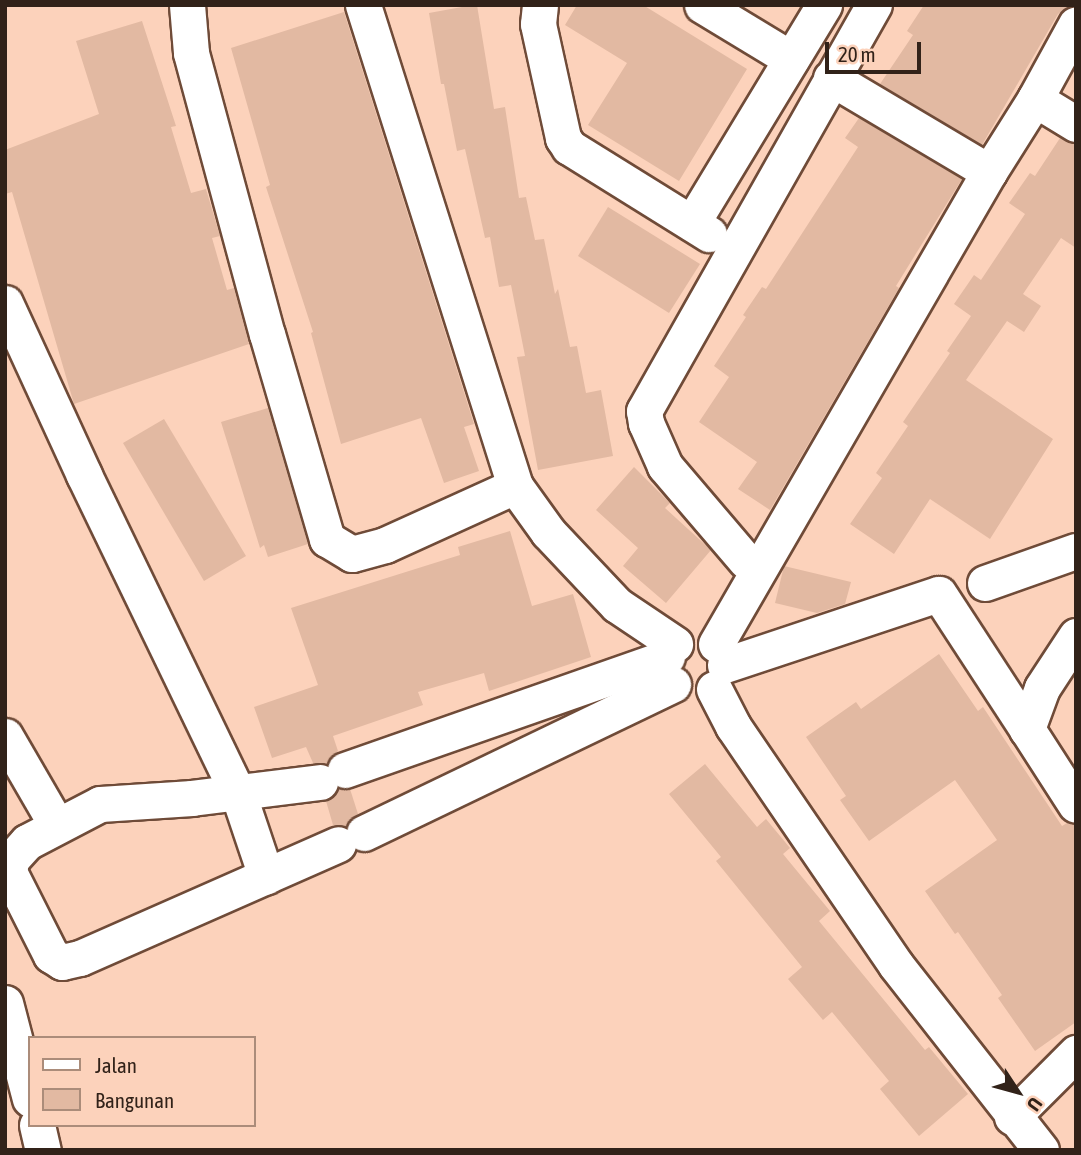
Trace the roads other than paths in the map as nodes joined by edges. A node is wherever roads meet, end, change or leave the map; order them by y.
1 (187, 5) edge
2 (363, 5) edge
3 (540, 5) edge
4 (702, 5) edge
5 (824, 5) edge
6 (874, 5) edge
7 (1076, 24) edge
8 (791, 59) junction
9 (831, 78) junction
10 (1035, 99) junction
11 (1076, 124) edge
12 (989, 172) junction
13 (5, 303) edge
14 (515, 486) junction
15 (1076, 551) edge
16 (746, 561) dead end
17 (985, 583) dead end
18 (1076, 636) edge
19 (672, 662) junction
20 (718, 666) junction
21 (506, 714) junction
22 (1027, 729) junction
23 (5, 736) edge
24 (513, 761) junction
25 (238, 793) junction
26 (1076, 805) edge
27 (56, 824) junction
28 (266, 876) junction
29 (5, 1003) edge
30 (1076, 1053) edge
31 (28, 1091) edge
32 (1012, 1116) junction
33 (37, 1127) edge
34 (43, 1150) edge
35 (1041, 1150) edge

1 - 14 street
2 - 14 street
3 - 8 street
4 - 8 street
5 - 8 street
6 - 9 street
7 - 10 street
9 - 12 street
9 - 16 street
10 - 11 street
10 - 12 street
12 - 20 street
13 - 25 street
14 - 19 street
15 - 17 street
18 - 22 street
19 - 20 street
19 - 20 street
19 - 21 street
19 - 24 street
20 - 22 street
20 - 32 street
21 - 24 street
21 - 25 street
22 - 26 street
23 - 27 street
24 - 28 street
25 - 27 street
25 - 28 street
27 - 28 street
29 - 31 street
30 - 32 street
32 - 35 street
33 - 34 street

